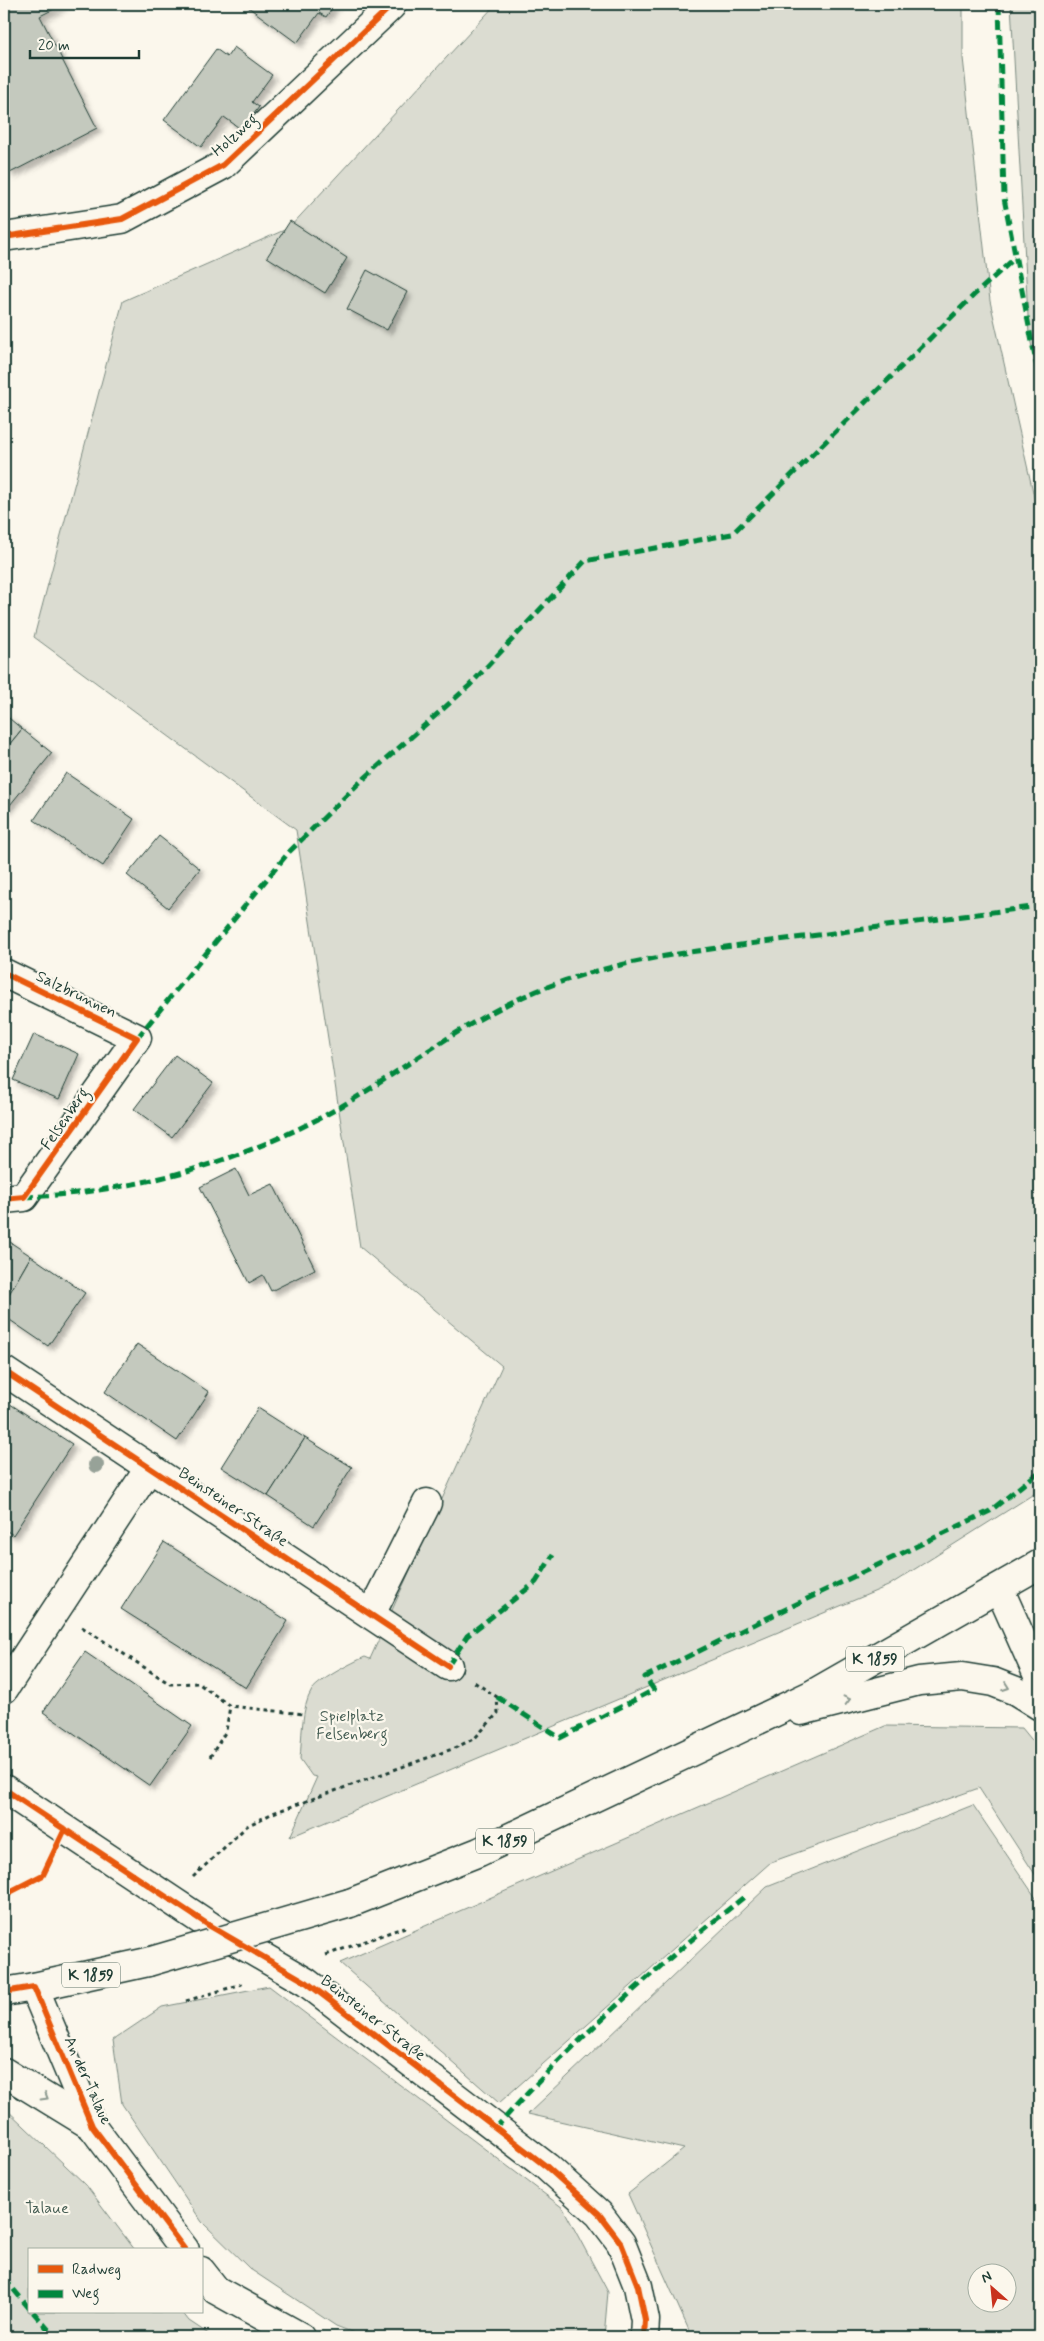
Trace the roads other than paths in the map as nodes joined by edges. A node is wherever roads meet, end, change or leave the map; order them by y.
1 (391, 6) dead end
2 (4, 237) edge
3 (4, 974) edge
4 (138, 1038) joint
5 (4, 1199) edge
6 (4, 1371) edge
7 (150, 1467) junction
8 (427, 1503) dead end
9 (1040, 1564) edge
10 (999, 1588) junction
11 (371, 1614) junction
12 (448, 1666) road end
13 (1040, 1680) edge
14 (4, 1689) edge
15 (1040, 1706) edge
16 (749, 1725) junction
17 (4, 1789) edge
18 (34, 1987) junction
19 (4, 1992) edge
20 (4, 2072) edge
21 (92, 2126) junction
22 (184, 2248) edge
23 (202, 2272) edge
24 (302, 2337) edge
25 (644, 2337) edge

1 - 2 main road, Holzweg
3 - 4 main road, Salzbrunnen
4 - 5 main road, Felsenberg
6 - 7 main road, Beinsteiner Straße
7 - 11 main road, Beinsteiner Straße
7 - 14 main road
8 - 11 main road
9 - 10 main road
10 - 13 main road
10 - 16 main road, K 1859
11 - 12 main road, Beinsteiner Straße
16 -> 15 main road
16 - 18 main road, K 1859, bridge
17 - 25 main road, Beinsteiner Straße
18 - 19 main road, K 1859
18 - 21 main road, An der Talaue
20 -> 21 main road
21 - 22 main road, An der Talaue
23 - 24 main road

